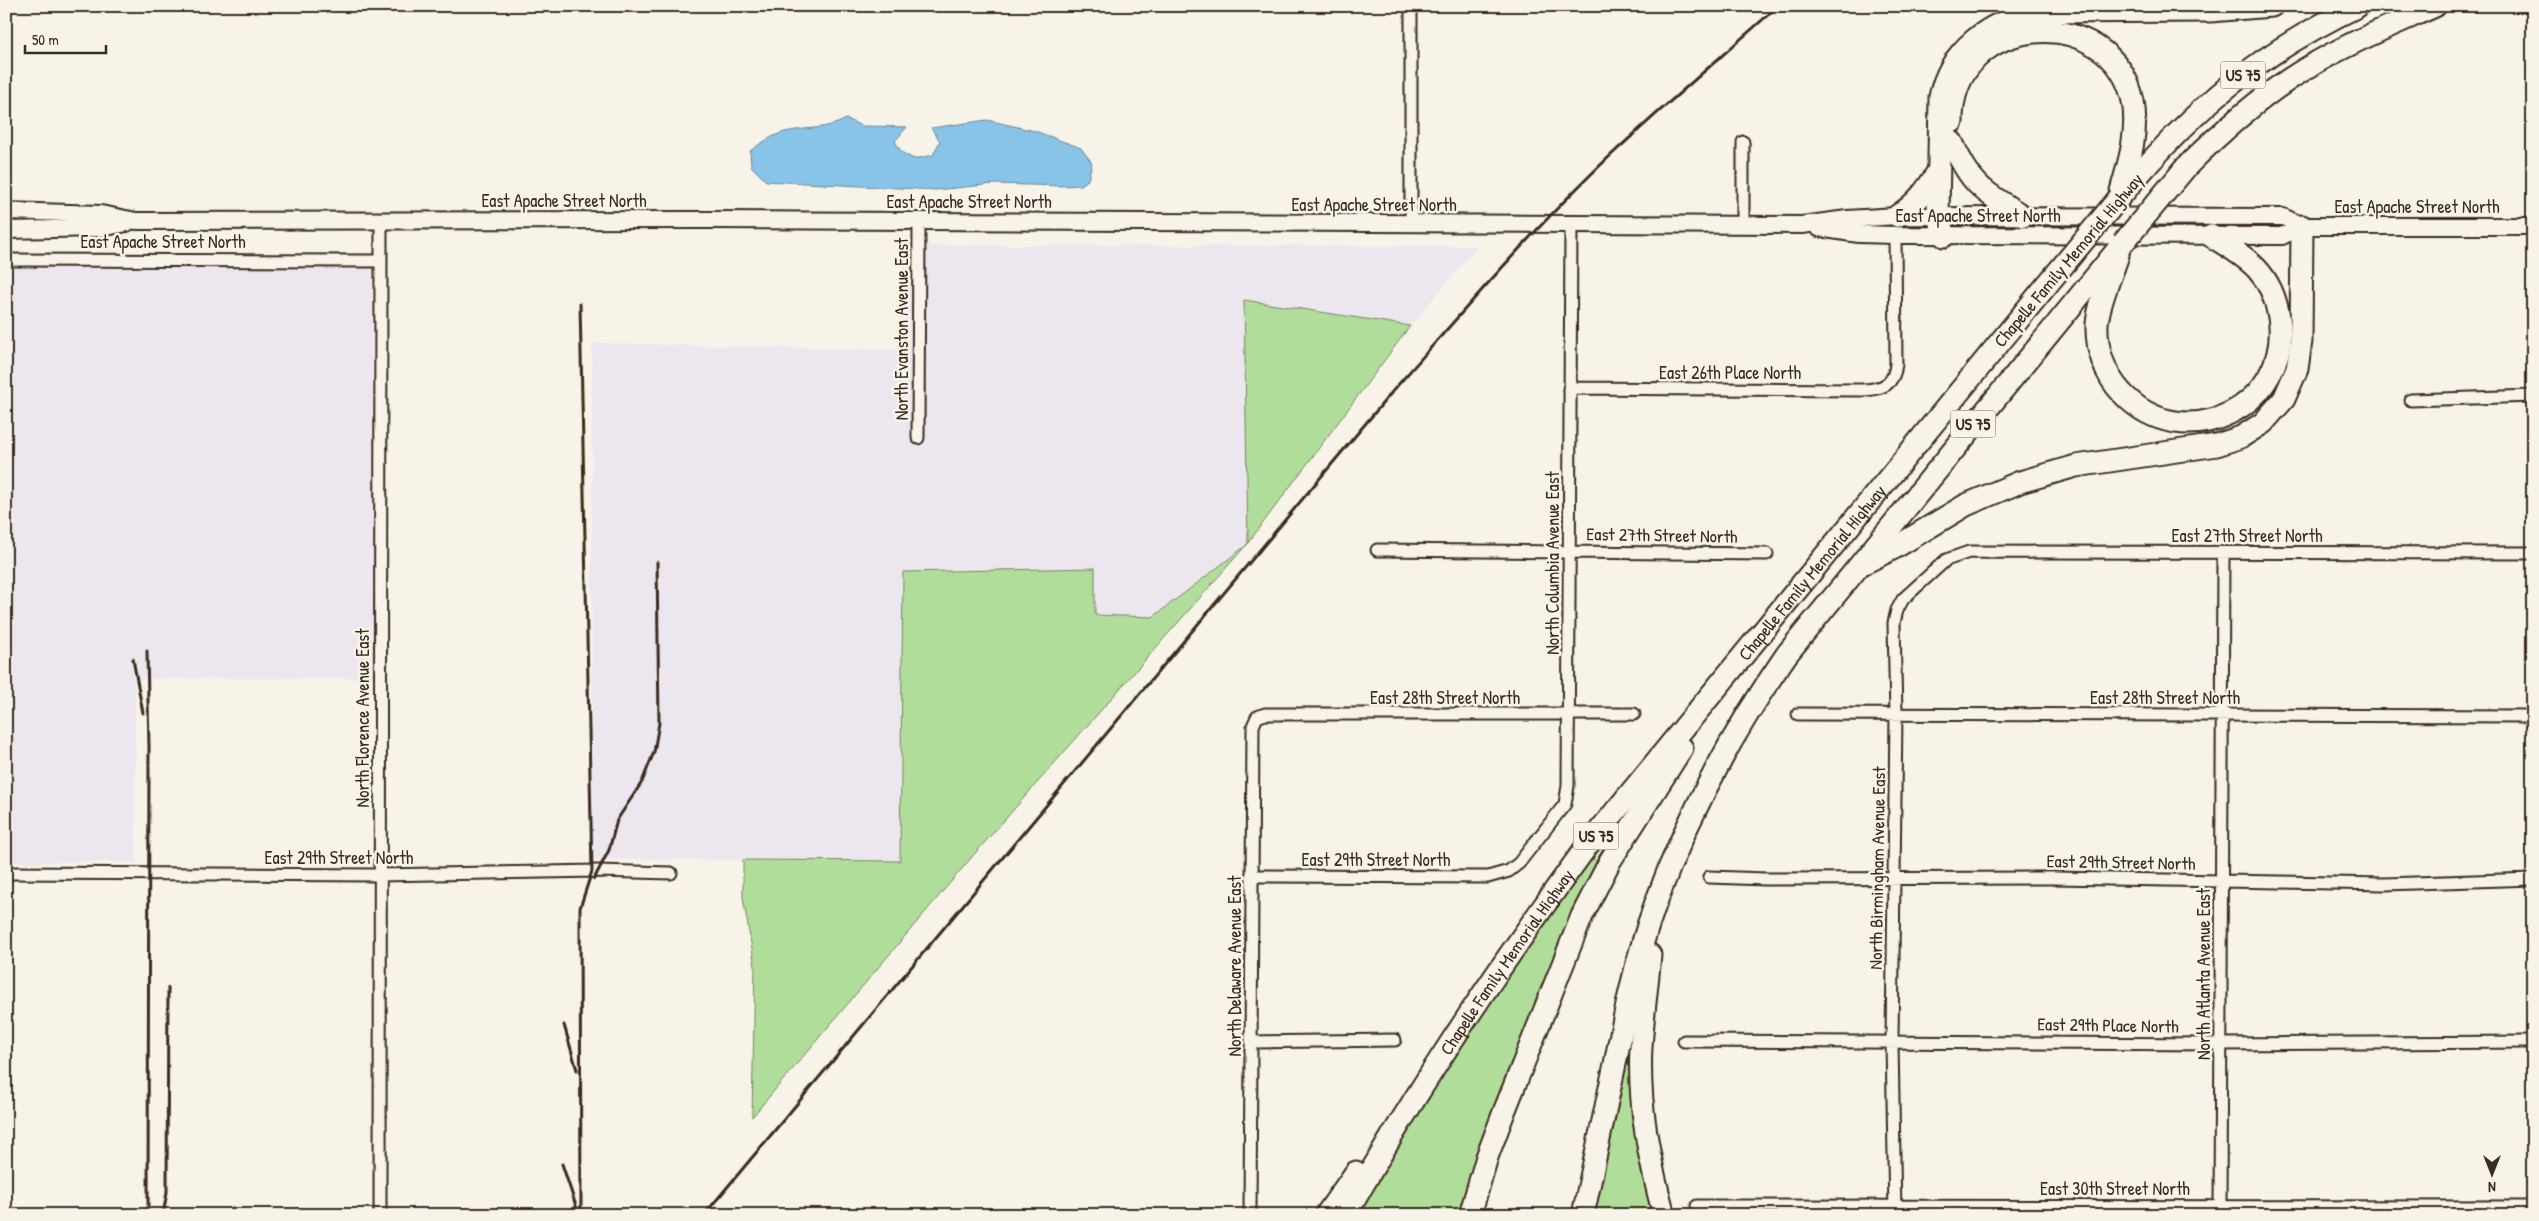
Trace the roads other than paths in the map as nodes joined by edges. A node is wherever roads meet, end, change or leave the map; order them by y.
1 (1411, 6) edge
2 (2272, 6) edge
3 (2358, 6) edge
4 (2434, 6) edge
5 (1743, 142) dead end
6 (1952, 142) junction
7 (2137, 165) junction
8 (1938, 171) junction
9 (6, 211) edge
10 (2023, 216) junction
11 (136, 221) junction
12 (381, 221) junction
13 (919, 221) junction
14 (1944, 223) junction
15 (1411, 224) junction
16 (1571, 224) junction
17 (1743, 225) junction
18 (1896, 226) junction
19 (2302, 226) junction
20 (2533, 226) edge
21 (6, 230) edge
22 (2211, 236) junction
23 (6, 260) edge
24 (380, 261) junction
25 (2098, 285) junction
26 (1569, 388) junction
27 (2533, 396) edge
28 (2411, 400) dead end
29 (918, 438) dead end
30 (1377, 550) dead end
31 (1571, 552) junction
32 (2223, 553) junction
33 (2533, 553) edge
34 (1767, 554) dead end
35 (1961, 554) joint
36 (1857, 566) junction
37 (1735, 665) junction
38 (1634, 714) dead end
39 (1798, 714) dead end
40 (2222, 714) junction
41 (1569, 715) junction
42 (1896, 715) junction
43 (2533, 716) edge
44 (1257, 717) joint
45 (6, 872) edge
46 (671, 874) dead end
47 (1500, 874) joint
48 (379, 875) junction
49 (1251, 876) junction
50 (1709, 877) dead end
51 (1896, 879) junction
52 (2533, 879) edge
53 (2221, 881) junction
54 (1655, 906) junction
55 (1468, 1015) junction
56 (1396, 1040) dead end
57 (1684, 1040) dead end
58 (1892, 1041) junction
59 (1251, 1042) junction
60 (2533, 1042) edge
61 (2221, 1044) junction
62 (1696, 1206) dead end
63 (2533, 1207) edge
64 (1895, 1210) edge
65 (2220, 1211) edge
66 (380, 1215) edge
67 (1250, 1215) edge
68 (1326, 1215) edge
69 (1346, 1215) edge
70 (1470, 1215) edge
71 (1583, 1215) edge
72 (1664, 1215) edge

1 - 15 street
2 - 8 highway
3 - 7 highway, Chapelle Family Memorial Highway / US 75
4 - 25 highway, Chapelle Family Memorial Highway / US 75, bridge
5 - 17 street
6 - 7 highway
6 - 10 highway
6 - 14 highway
7 - 37 highway, Chapelle Family Memorial Highway / US 75, bridge
8 - 14 highway
8 - 18 highway
9 - 11 main road, East Apache Street North
10 - 14 main road, East Apache Street North
10 - 19 main road, East Apache Street North
11 - 12 main road, East Apache Street North
11 - 21 main road, East Apache Street North
12 - 13 main road, East Apache Street North
12 - 24 street, North Florence Avenue East
13 - 15 main road, East Apache Street North
13 - 29 street, North Evanston Avenue East
14 - 18 main road, East Apache Street North
14 - 22 main road, East Apache Street North
15 - 16 main road, East Apache Street North
16 - 17 main road, East Apache Street North
16 - 26 street, North Columbia Avenue East
17 - 18 main road, East Apache Street North
18 - 26 street, East 26th Place North
19 - 20 main road, East Apache Street North
19 - 22 main road, East Apache Street North
19 - 36 highway
22 - 25 highway
23 - 24 street, East Apache Street North
24 - 48 street, North Florence Avenue East
25 - 36 highway, Chapelle Family Memorial Highway / US 75
26 - 31 street, North Columbia Avenue East
27 - 28 street
30 - 31 street, East 27th Street North
31 - 34 street, East 27th Street North
31 - 41 street, North Columbia Avenue East
32 - 33 street, East 27th Street North
32 - 35 street, East 27th Street North
32 - 40 street, North Atlanta Avenue East
35 - 42 street, North Birmingham Avenue East
36 - 54 highway, Chapelle Family Memorial Highway / US 75
37 - 55 highway, Chapelle Family Memorial Highway / US 75
37 - 70 highway
38 - 41 street, East 28th Street North
39 - 42 street, East 28th Street North
40 - 42 street, East 28th Street North
40 - 43 street, East 28th Street North
40 - 53 street, North Atlanta Avenue East
41 - 44 street, East 28th Street North
41 - 47 street, North Columbia Avenue East
42 - 51 street, North Birmingham Avenue East
44 - 49 street, North Delaware Avenue East
45 - 48 street, East 29th Street North
46 - 48 street, East 29th Street North
47 - 49 street, East 29th Street North
48 - 66 street, North Florence Avenue East
49 - 59 street, North Delaware Avenue East
50 - 51 street, East 29th Street North
51 - 53 street, East 29th Street North
51 - 58 street, North Birmingham Avenue East
52 - 53 street, East 29th Street North
53 - 61 street, North Atlanta Avenue East
54 - 71 highway, Chapelle Family Memorial Highway / US 75
54 - 72 highway
55 - 68 highway
55 - 69 highway, Chapelle Family Memorial Highway / US 75
56 - 59 street
57 - 58 street, East 29th Place North
58 - 61 street, East 29th Place North
58 - 64 street, North Birmingham Avenue East
59 - 67 street, North Delaware Avenue East
60 - 61 street, East 29th Place North
61 - 65 street, North Atlanta Avenue East
62 - 64 street, East 30th Street North
63 - 65 street, East 30th Street North
64 - 65 street, East 30th Street North

